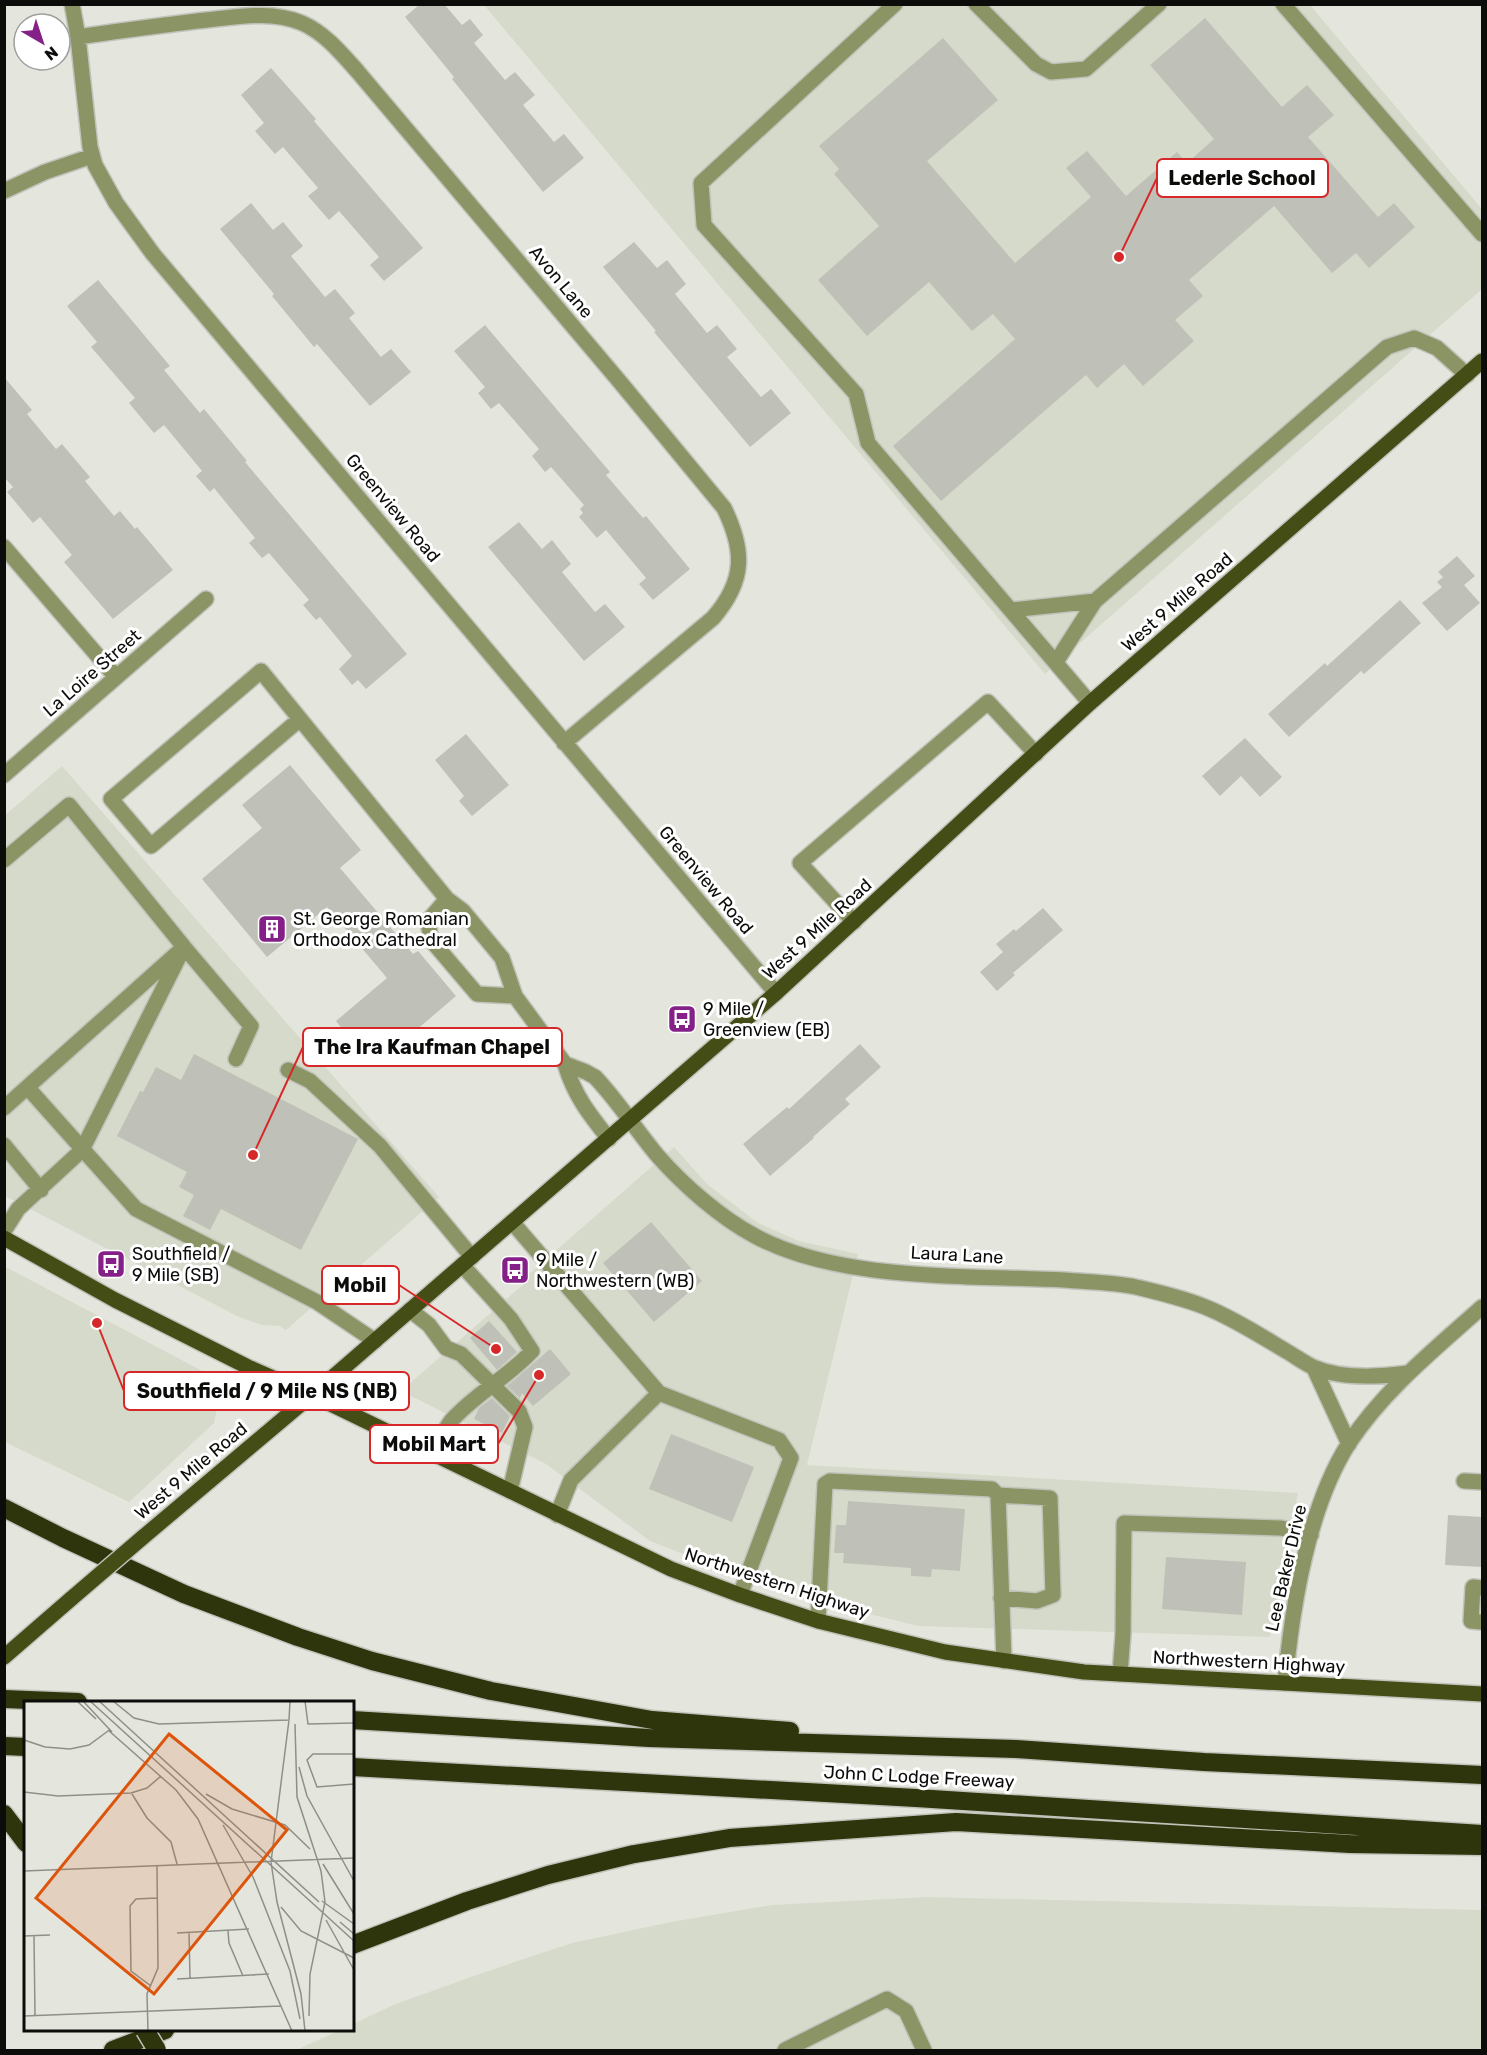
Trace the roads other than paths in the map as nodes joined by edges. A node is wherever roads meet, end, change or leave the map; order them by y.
1 (72, 4) edge
2 (895, 4) edge
3 (976, 4) edge
4 (1159, 4) edge
5 (1283, 4) edge
6 (78, 36) junction
7 (92, 156) junction
8 (4, 191) edge
9 (1482, 234) edge
10 (1482, 361) edge
11 (1467, 375) junction
12 (4, 547) edge
13 (206, 599) dead end
14 (1095, 602) junction
15 (1012, 610) junction
16 (1056, 662) junction
17 (117, 678) junction
18 (1090, 703) junction
19 (300, 719) junction
20 (564, 743) junction
21 (1036, 754) junction
22 (4, 775) edge
23 (4, 860) edge
24 (447, 899) junction
25 (854, 922) junction
26 (184, 947) junction
27 (776, 993) junction
28 (515, 996) junction
29 (236, 1059) dead end
30 (565, 1064) junction
31 (288, 1070) dead end
32 (27, 1088) junction
33 (4, 1108) edge
34 (630, 1121) junction
35 (609, 1139) junction
36 (4, 1145) edge
37 (82, 1150) junction
38 (41, 1190) junction
39 (512, 1222) junction
40 (4, 1232) edge
41 (4, 1238) edge
42 (467, 1261) junction
43 (1482, 1307) edge
44 (410, 1310) junction
45 (375, 1341) junction
46 (1314, 1368) junction
47 (1408, 1373) junction
48 (494, 1386) junction
49 (659, 1393) junction
50 (312, 1395) junction
51 (1349, 1444) junction
52 (433, 1454) junction
53 (1464, 1481) dead end
54 (1482, 1482) edge
55 (510, 1491) junction
56 (998, 1495) junction
57 (4, 1508) edge
58 (557, 1515) junction
59 (1311, 1534) junction
60 (1482, 1587) edge
61 (740, 1595) junction
62 (1001, 1598) junction
63 (819, 1621) junction
64 (1482, 1622) edge
65 (4, 1657) edge
66 (1004, 1660) junction
67 (1120, 1674) junction
68 (1285, 1683) junction
69 (1482, 1694) edge
70 (4, 1698) edge
71 (60, 1701) edge
72 (354, 1720) edge
73 (4, 1746) edge
74 (24, 1747) edge
75 (1016, 1749) junction
76 (354, 1767) edge
77 (1482, 1775) edge
78 (4, 1814) edge
79 (1482, 1834) edge
80 (24, 1840) edge
81 (1482, 1846) edge
82 (354, 1944) edge
83 (146, 2031) edge
84 (162, 2031) edge
85 (113, 2050) edge
86 (157, 2050) edge
87 (785, 2050) edge
88 (924, 2050) edge

1 - 6 street, Greenview Road
2 - 15 street
3 - 4 street
5 - 9 street
6 - 7 street, Greenview Road
6 - 20 street, Avon Lane
7 - 8 street
7 - 20 street, Greenview Road
10 - 11 main road, West 9 Mile Road
11 - 14 street
11 - 18 main road, West 9 Mile Road
12 - 17 street
13 - 17 street, La Loire Street
14 - 15 street
14 - 16 street
15 - 16 street
16 - 18 street
17 - 22 street, La Loire Street
18 - 21 main road, West 9 Mile Road
19 - 19 street
19 - 24 street
20 - 27 street, Greenview Road
21 - 25 main road, West 9 Mile Road
21 - 25 street
23 - 26 street
24 - 28 street
24 - 28 street
25 - 27 main road, West 9 Mile Road
26 - 29 street
26 - 32 street
26 - 37 street
27 - 34 main road, West 9 Mile Road
28 - 30 street
30 - 34 street, Laura Lane
30 - 35 street
31 - 42 street
32 - 33 street
32 - 37 street
34 - 35 main road, West 9 Mile Road
34 - 46 street, Laura Lane
35 - 39 main road, West 9 Mile Road
36 - 38 street
37 - 38 street
37 - 45 street
38 - 40 street
39 - 42 main road, West 9 Mile Road
39 - 49 street
41 - 50 main road, Northwestern Highway
42 - 44 main road, West 9 Mile Road
42 - 48 street
43 - 47 street, Lee Baker Drive
44 - 45 main road, West 9 Mile Road
44 - 48 street
45 - 50 main road, West 9 Mile Road
46 - 47 street, Laura Lane
46 - 51 street
47 - 51 street, Lee Baker Drive
48 - 52 street
48 - 55 street
49 - 58 street
49 - 61 street
50 - 52 main road, Northwestern Highway
50 - 65 main road, West 9 Mile Road, bridge
51 - 59 street, Lee Baker Drive
52 - 55 main road, Northwestern Highway
53 - 54 street
55 - 58 main road, Northwestern Highway
56 - 62 street
56 - 62 street
56 - 63 street
57 - 75 highway
58 - 61 main road, Northwestern Highway
59 - 67 street
59 - 68 street, Lee Baker Drive
60 - 64 street
61 - 63 main road, Northwestern Highway
62 - 66 street
63 - 66 main road, Northwestern Highway
66 - 67 main road, Northwestern Highway
67 - 68 main road, Northwestern Highway
68 - 69 main road, Northwestern Highway
70 - 71 highway
72 - 75 highway, John C Lodge Freeway
73 - 74 highway
75 - 77 highway, John C Lodge Freeway
76 - 79 highway, John C Lodge Freeway
78 - 80 highway
81 - 82 highway
83 - 86 highway, bridge
84 - 85 highway
87 - 88 street

